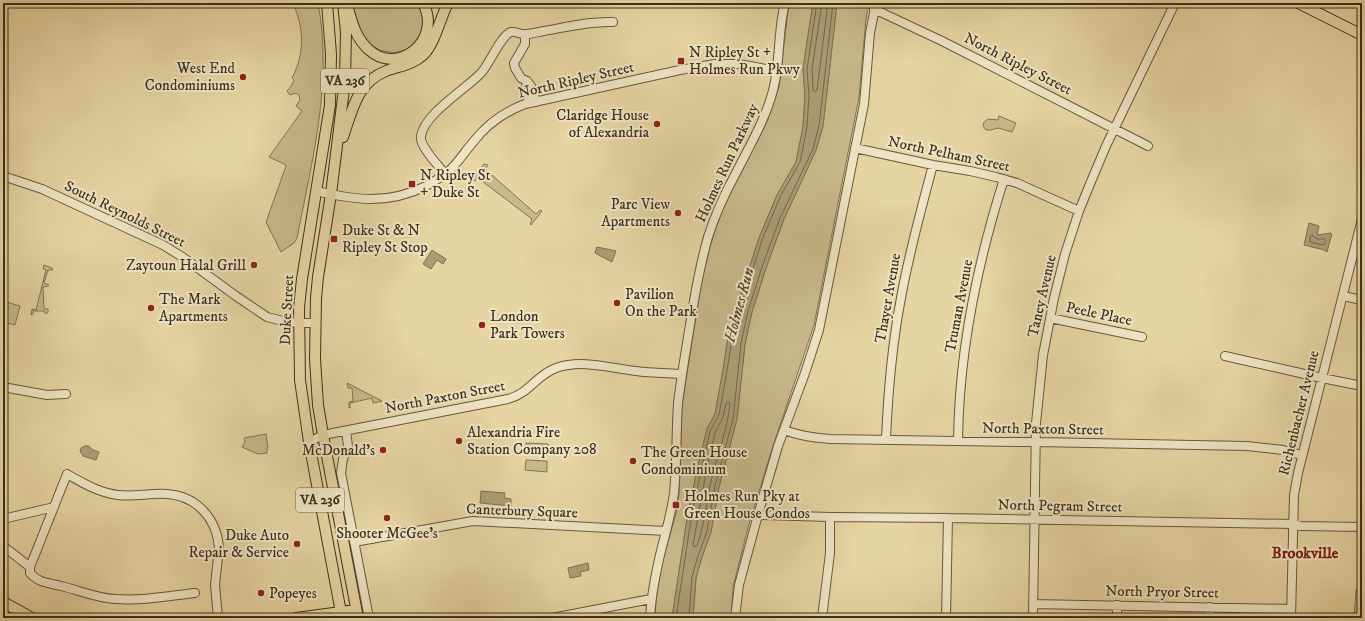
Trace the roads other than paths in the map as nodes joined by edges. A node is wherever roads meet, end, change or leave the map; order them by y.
1 (327, 3) edge
2 (343, 3) edge
3 (347, 3) edge
4 (423, 3) edge
5 (448, 3) edge
6 (785, 3) edge
7 (1175, 3) edge
8 (1298, 3) edge
9 (875, 6) edge
10 (613, 22) dead end
11 (525, 35) junction
12 (1362, 35) edge
13 (777, 71) junction
14 (533, 103) junction
15 (1114, 129) junction
16 (1148, 146) dead end
17 (855, 148) junction
18 (335, 158) junction
19 (933, 165) junction
20 (445, 174) junction
21 (3, 176) edge
22 (1004, 179) junction
23 (316, 191) junction
24 (331, 194) junction
25 (1079, 211) junction
26 (1362, 220) edge
27 (1343, 296) junction
28 (1362, 300) edge
29 (1050, 318) junction
30 (299, 323) junction
31 (315, 323) junction
32 (1142, 337) dead end
33 (1225, 356) dead end
34 (682, 374) junction
35 (1322, 378) junction
36 (1362, 386) edge
37 (3, 387) edge
38 (66, 394) dead end
39 (784, 430) junction
40 (346, 431) junction
41 (323, 435) junction
42 (308, 438) junction
43 (886, 439) junction
44 (958, 441) junction
45 (1036, 442) junction
46 (1302, 455) junction
47 (54, 507) junction
48 (758, 515) junction
49 (830, 517) junction
50 (948, 518) junction
51 (3, 519) edge
52 (1034, 520) junction
53 (1293, 524) junction
54 (1362, 527) edge
55 (666, 531) junction
56 (354, 542) junction
57 (3, 546) edge
58 (30, 567) junction
59 (195, 594) dead end
60 (651, 599) junction
61 (3, 602) edge
62 (1033, 604) junction
63 (1117, 605) junction
64 (1210, 606) junction
65 (1291, 609) junction
66 (357, 614) edge
67 (342, 615) edge
68 (32, 618) edge
69 (218, 618) edge
70 (296, 618) edge
71 (369, 618) edge
72 (552, 618) edge
73 (650, 618) edge
74 (735, 618) edge
75 (822, 618) edge
76 (946, 618) edge
77 (1033, 618) edge
78 (1117, 618) edge
79 (1209, 618) edge
80 (1291, 618) edge

1 - 23 main road, Duke Street / VA 236
2 - 18 main road, Duke Street / VA 236
3 - 4 main road
5 - 18 main road
6 - 13 street, Holmes Run Parkway
7 - 15 street, Taney Avenue
8 - 12 main road
9 - 15 street, North Ripley Street
9 - 17 street
10 - 11 street
11 - 14 street
11 - 20 street
13 - 14 street, North Ripley Street
13 - 34 street, Holmes Run Parkway
14 - 20 street, North Ripley Street
15 - 16 street, North Ripley Street
15 - 25 street, Taney Avenue
17 - 19 street, North Pelham Street
17 - 39 street
18 - 24 main road, Duke Street / VA 236
19 - 22 street, North Pelham Street
19 - 43 street, Thayer Avenue
20 - 24 street, North Ripley Street
21 - 30 street, South Reynolds Street
22 - 25 street, North Pelham Street
22 - 44 street, Truman Avenue
23 - 24 street, North Ripley Street
23 - 30 main road, Duke Street / VA 236
24 - 31 main road, Duke Street / VA 236
25 - 29 street, Taney Avenue
26 - 27 street, Richenbacher Avenue
27 - 28 street
27 - 35 street, Richenbacher Avenue
29 - 32 street, Peele Place
29 - 45 street, Taney Avenue
30 - 31 street, South Reynolds Street
30 - 42 main road, Duke Street / VA 236
31 - 41 main road, Duke Street / VA 236
33 - 35 street
34 - 40 street, North Paxton Street
34 - 55 street, Holmes Run Parkway
35 - 36 street
35 - 46 street, Richenbacher Avenue
37 - 38 street
39 - 43 street, North Paxton Street
39 - 48 street
40 - 41 street, North Paxton Street
40 - 56 street
41 - 42 street, North Paxton Street
41 - 66 main road, Duke Street / VA 236
42 - 67 main road, Duke Street / VA 236
43 - 44 street, North Paxton Street
44 - 45 street, North Paxton Street
45 - 46 street, North Paxton Street
45 - 52 street, Taney Avenue
46 - 53 street, Richenbacher Avenue
47 - 51 street
47 - 58 street
47 - 69 street
48 - 49 street, North Pegram Street
48 - 74 street
49 - 50 street, North Pegram Street
49 - 75 street
50 - 52 street, North Pegram Street
50 - 76 street
52 - 53 street, North Pegram Street
52 - 62 street, Taney Avenue
53 - 54 street, North Pegram Street
53 - 65 street, Richenbacher Avenue
55 - 56 street, Canterbury Square
55 - 60 street, Holmes Run Parkway
56 - 71 street
57 - 58 street
58 - 59 street
60 - 72 street
60 - 73 street, Holmes Run Parkway
61 - 68 main road
62 - 63 street, North Pryor Street
62 - 77 street, Taney Avenue
63 - 64 street, North Pryor Street
63 - 78 street
64 - 65 street, North Pryor Street
64 - 79 street
65 - 80 street, Richenbacher Avenue
66 - 67 main road
67 - 70 main road

